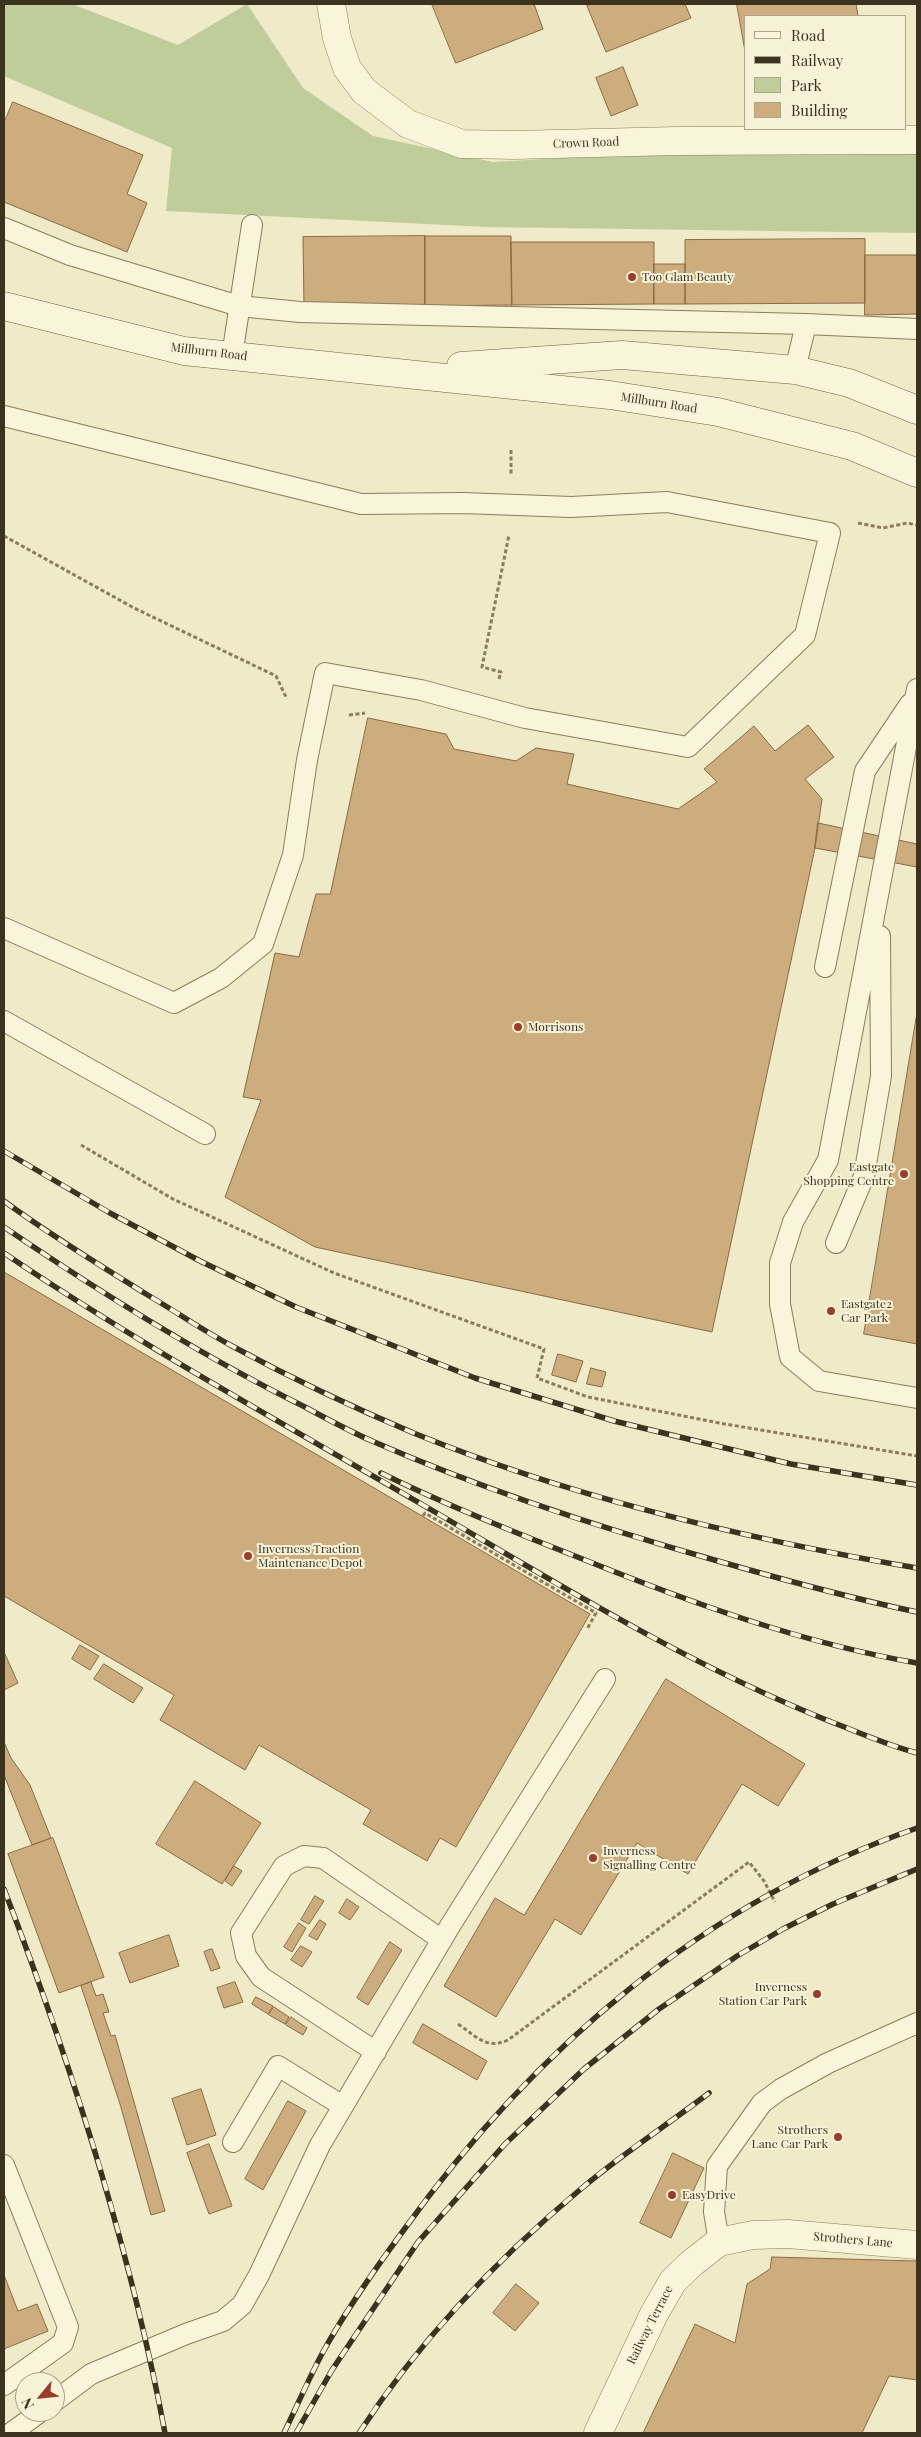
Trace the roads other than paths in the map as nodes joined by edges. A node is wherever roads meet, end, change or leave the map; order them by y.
1 (331, 4) edge
2 (917, 140) edge
3 (252, 225) dead end
4 (4, 228) edge
5 (4, 302) edge
6 (4, 306) edge
7 (239, 306) junction
8 (30, 314) junction
9 (806, 324) junction
10 (917, 329) edge
11 (232, 356) junction
12 (795, 370) junction
13 (392, 371) junction
14 (917, 410) edge
15 (4, 416) edge
16 (917, 473) edge
17 (916, 693) edge
18 (880, 892) junction
19 (4, 928) edge
20 (825, 967) dead end
21 (4, 1021) edge
22 (205, 1134) dead end
23 (836, 1242) dead end
24 (917, 1398) edge
25 (605, 1679) dead end
26 (442, 1940) junction
27 (917, 2024) edge
28 (376, 2052) junction
29 (344, 2106) junction
30 (233, 2142) dead end
31 (4, 2166) edge
32 (788, 2234) joint
33 (719, 2242) junction
34 (917, 2245) edge
35 (4, 2385) edge
36 (65, 2394) edge
37 (26, 2422) edge
38 (11, 2433) edge
39 (598, 2433) edge

1 - 2 main road, Crown Road
3 - 7 lane
4 - 7 lane
5 - 8 main road, Millburn Road
6 - 8 main road, Millburn Road
7 - 9 lane
7 - 11 lane
8 - 11 main road, Millburn Road
9 - 10 lane
9 - 12 lane
11 - 13 main road, Millburn Road
12 - 13 main road, Millburn Road
12 - 14 main road, Millburn Road
13 - 16 main road, Millburn Road
15 - 19 lane
17 - 18 lane
17 - 20 lane
18 - 23 lane
18 - 24 lane
21 - 22 lane
25 - 26 lane
26 - 28 lane
26 - 28 lane
27 - 33 lane
28 - 29 lane
29 - 30 lane
29 - 36 lane
31 - 35 lane
32 - 33 main road, Railway Terrace
32 - 34 main road, Strothers Lane
33 - 39 main road, Railway Terrace
37 - 38 lane

